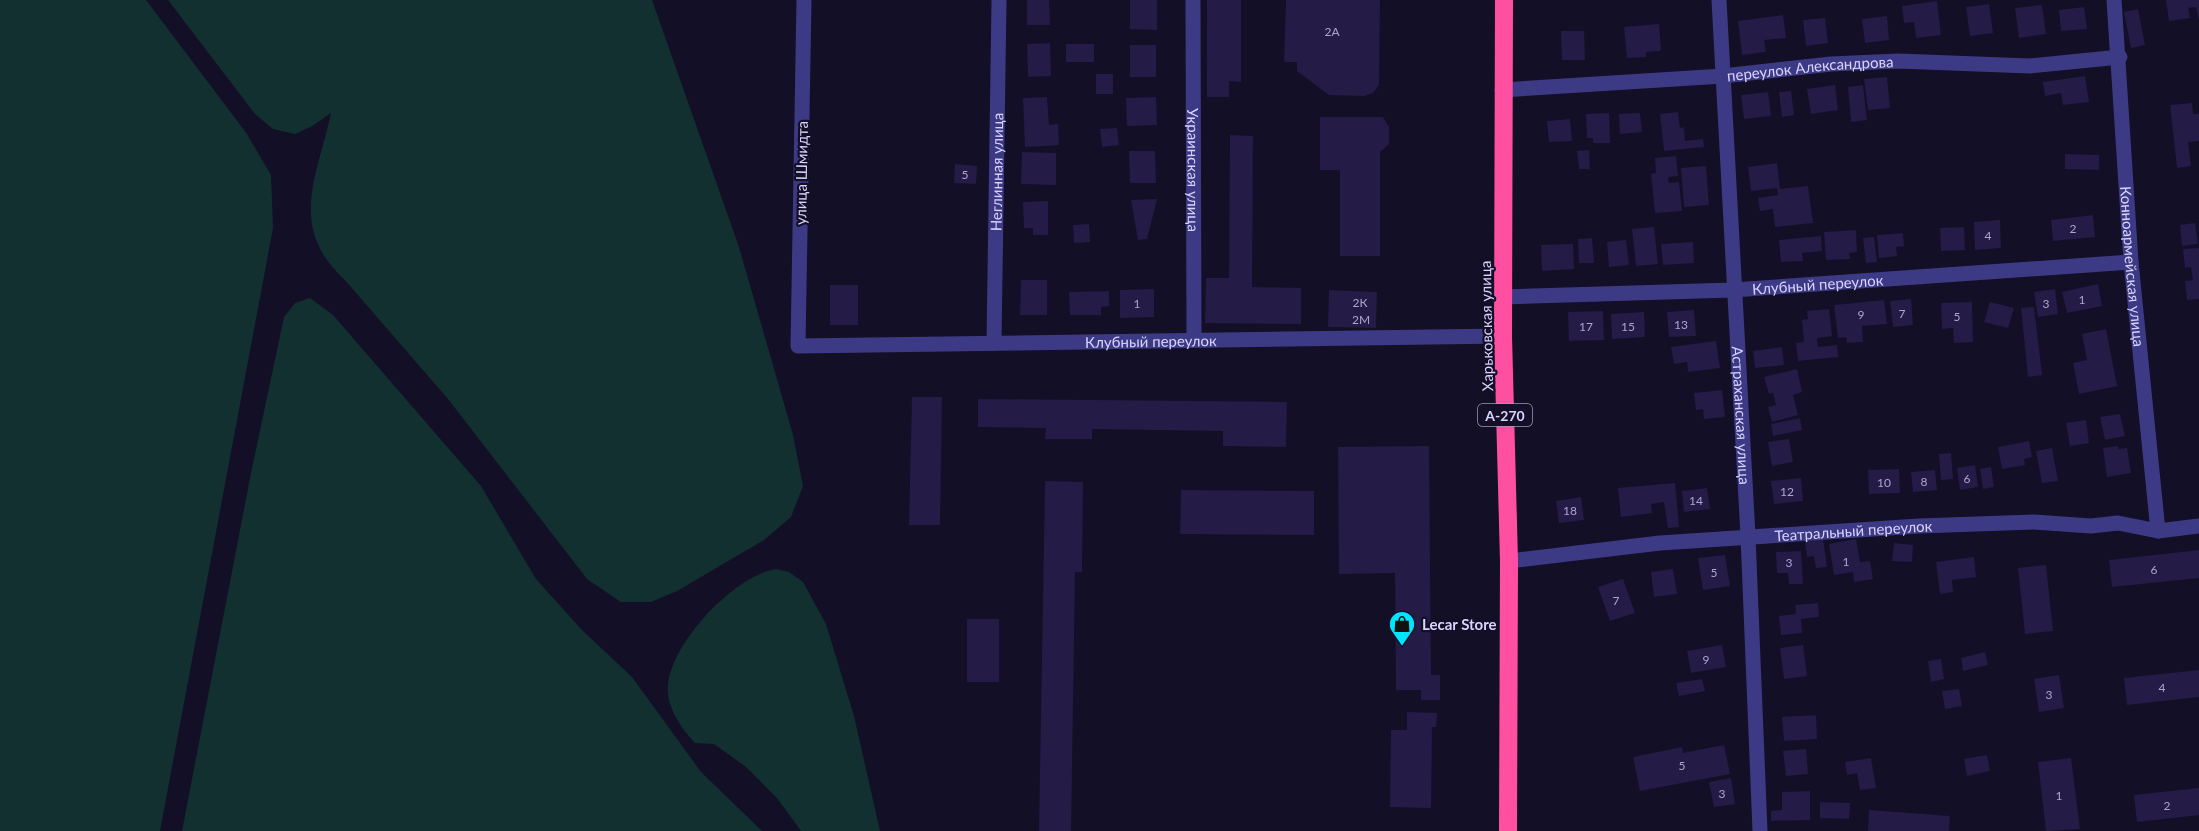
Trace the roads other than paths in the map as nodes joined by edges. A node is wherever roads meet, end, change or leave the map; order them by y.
1 (804, 0) edge
2 (999, 0) edge
3 (1193, 0) edge
4 (1504, 0) edge
5 (1719, 0) edge
6 (2114, 0) edge
7 (2120, 57) junction
8 (1724, 76) junction
9 (1502, 90) junction
10 (2131, 262) junction
11 (1733, 290) junction
12 (1503, 297) junction
13 (1503, 336) junction
14 (1194, 340) junction
15 (994, 343) junction
16 (798, 346) joint
17 (2199, 526) edge
18 (2158, 531) junction
19 (1748, 536) junction
20 (1509, 561) junction
21 (1508, 831) edge
22 (1760, 831) edge

1 - 16 street, улица Шмидта
2 - 15 street, Неглинная улица
3 - 14 street, Украинская улица
4 - 9 highway, Харьковская улица / А-270
5 - 8 street, Астраханская улица
6 - 7 street, Конноармейская улица
7 - 8 street, переулок Александрова
7 - 10 street, Конноармейская улица
8 - 9 street, переулок Александрова
8 - 11 street, Астраханская улица
9 - 12 highway, Харьковская улица / А-270
10 - 11 street, Клубный переулок
10 - 18 street, Конноармейская улица
11 - 12 street, Клубный переулок
11 - 19 street, Астраханская улица
12 - 13 highway, Харьковская улица / А-270
13 - 14 street, Клубный переулок
13 - 20 highway, Харьковская улица / А-270
14 - 15 street, Клубный переулок
15 - 16 street, Клубный переулок
17 - 18 street, Театральный переулок
18 - 19 street, Театральный переулок
19 - 20 street, Театральный переулок
19 - 22 street, Астраханская улица
20 - 21 highway, Харьковская улица / А-270

